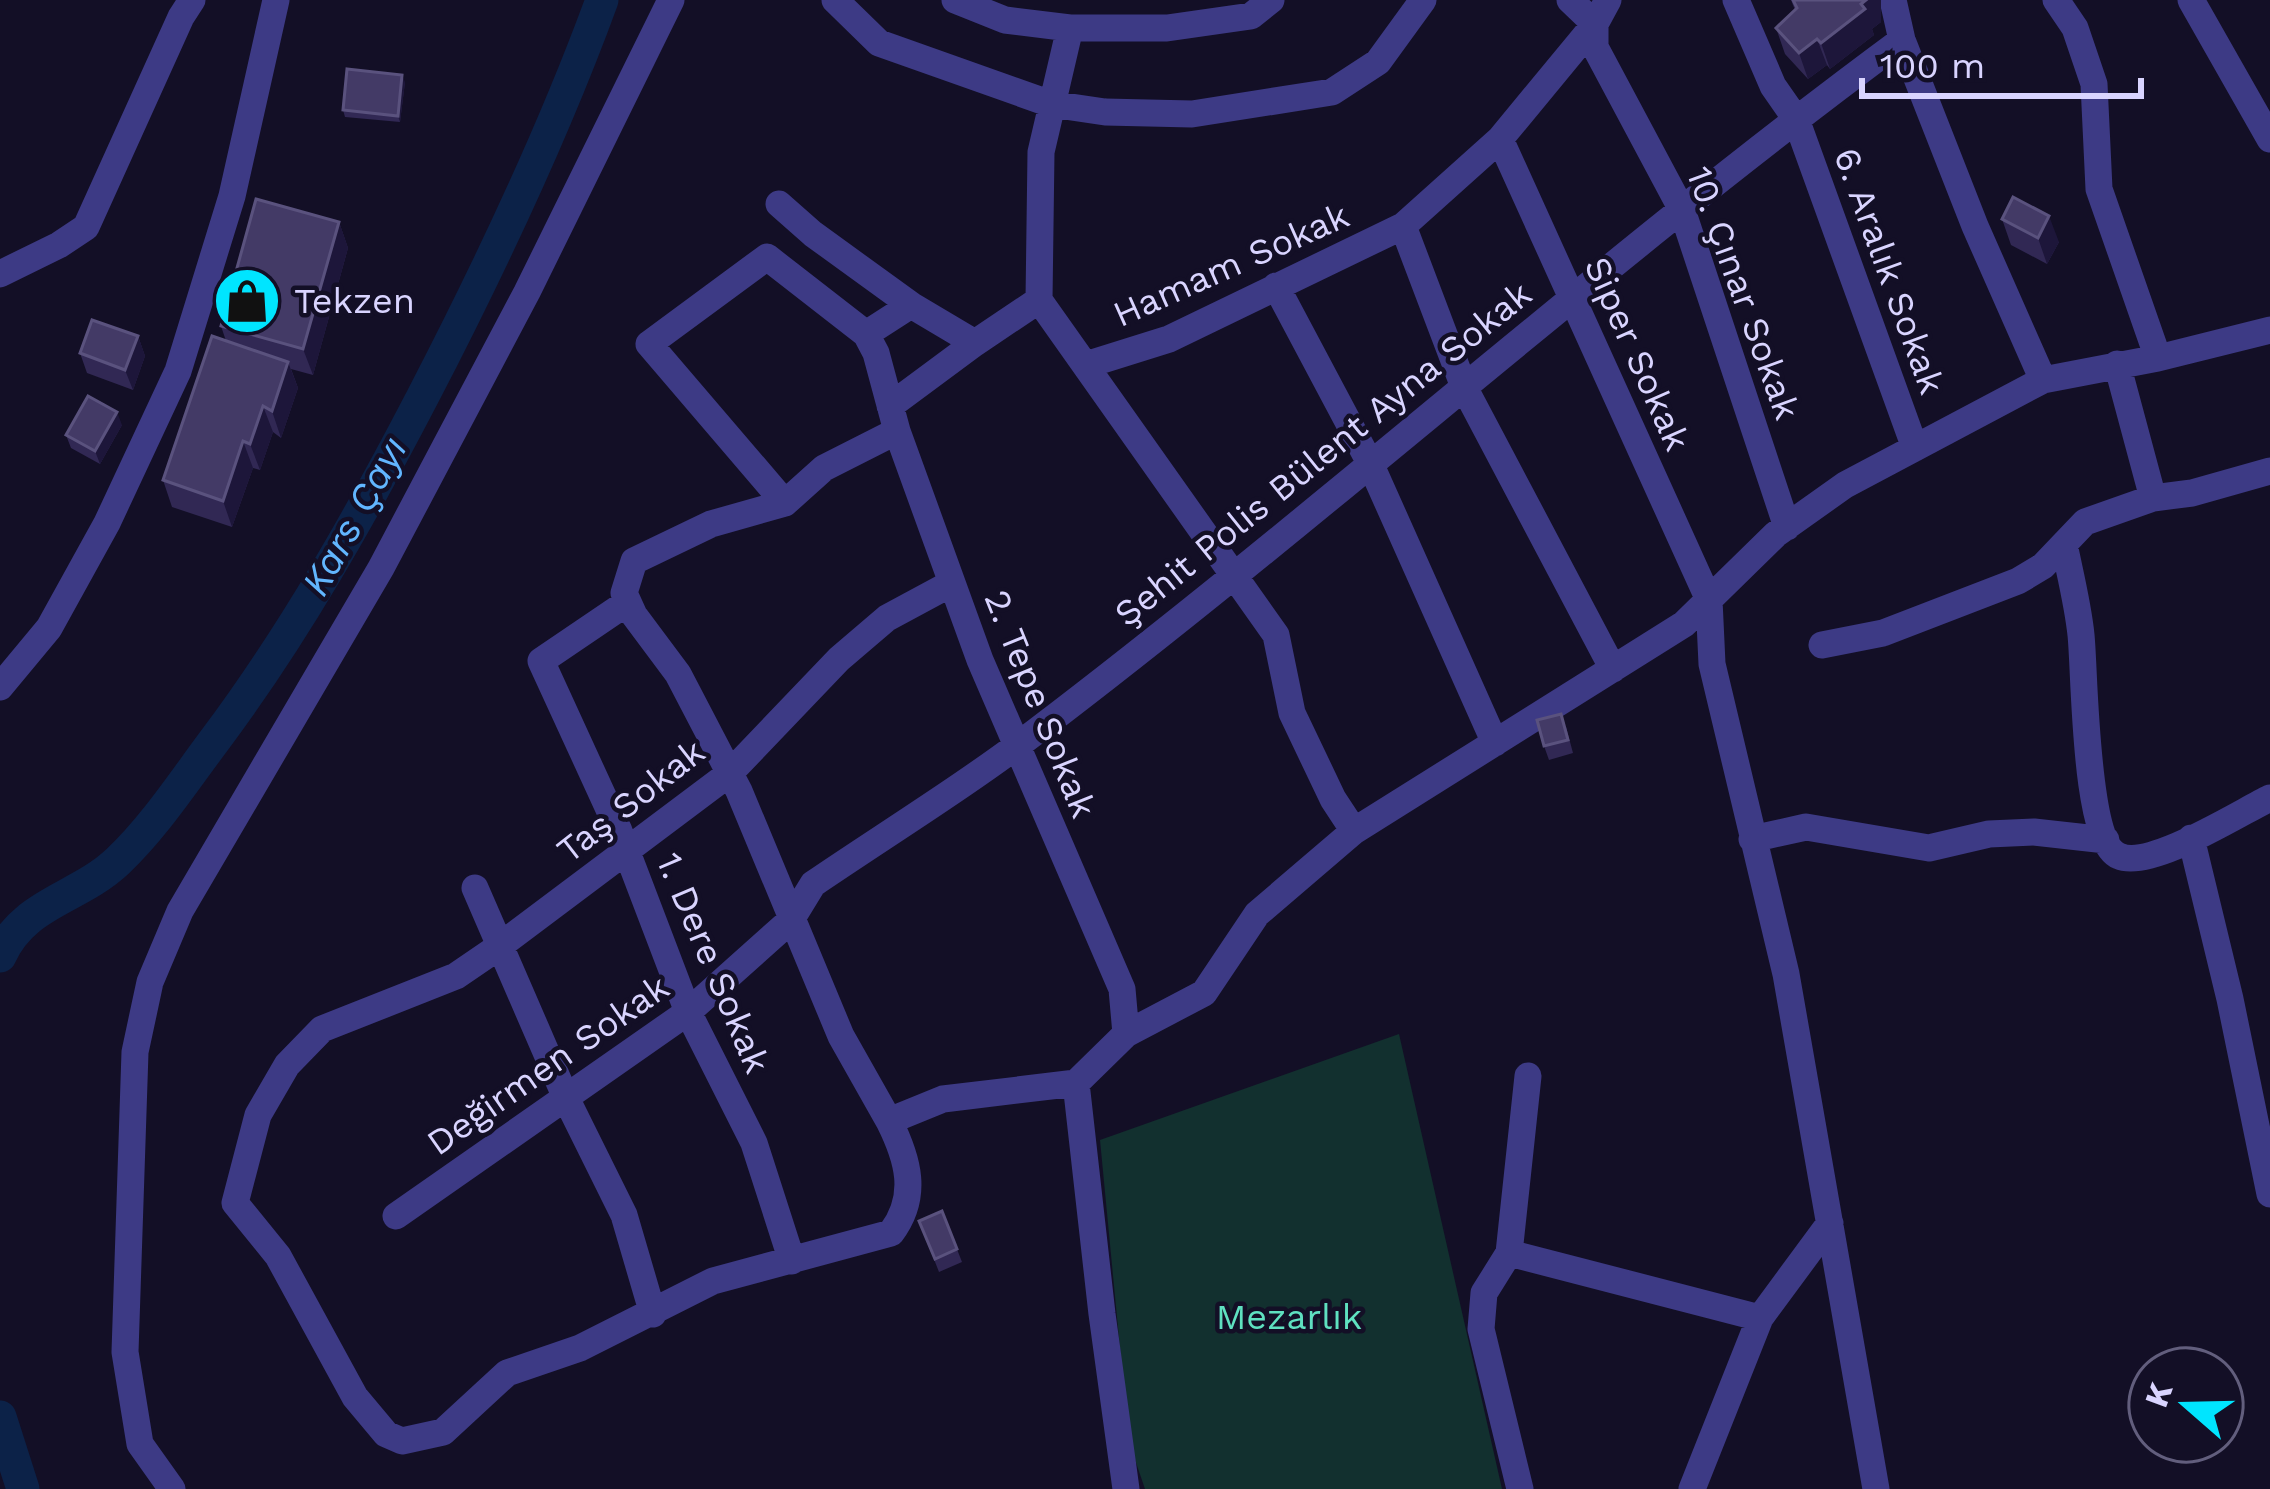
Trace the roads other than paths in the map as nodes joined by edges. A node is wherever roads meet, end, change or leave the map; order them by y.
1 (277, 0) edge
2 (671, 0) edge
3 (835, 0) edge
4 (956, 0) edge
5 (1048, 0) edge
6 (1271, 0) edge
7 (1423, 0) edge
8 (1570, 0) edge
9 (1736, 0) edge
10 (1893, 0) edge
11 (2056, 0) edge
12 (2192, 0) edge
13 (179, 6) edge
14 (1602, 12) edge
15 (1070, 28) junction
16 (1902, 40) junction
17 (1051, 104) junction
18 (1796, 118) junction
19 (1500, 139) junction
20 (2270, 139) edge
21 (779, 204) dead end
22 (1682, 210) junction
23 (1403, 226) junction
24 (0, 274) edge
25 (1276, 286) junction
26 (1573, 298) junction
27 (1039, 300) junction
28 (911, 305) junction
29 (2270, 330) edge
30 (866, 334) junction
31 (975, 344) junction
32 (2158, 358) junction
33 (2117, 364) junction
34 (1086, 365) junction
35 (2043, 380) junction
36 (1464, 387) junction
37 (894, 418) junction
38 (1915, 448) junction
39 (1370, 463) junction
40 (2270, 471) edge
41 (2153, 498) junction
42 (785, 503) junction
43 (1787, 526) junction
44 (2064, 544) junction
45 (1236, 575) junction
46 (952, 583) junction
47 (1709, 600) junction
48 (628, 602) junction
49 (1822, 645) dead end
50 (1613, 669) junction
51 (0, 687) edge
52 (1495, 743) junction
53 (1016, 745) junction
54 (730, 772) junction
55 (2270, 798) edge
56 (1354, 831) junction
57 (2191, 838) junction
58 (1752, 839) junction
59 (2106, 840) junction
60 (626, 851) junction
61 (475, 888) dead end
62 (791, 920) junction
63 (497, 947) junction
64 (688, 1012) junction
65 (1126, 1034) junction
66 (1528, 1076) dead end
67 (1076, 1083) junction
68 (566, 1098) junction
69 (889, 1120) junction
70 (2270, 1194) edge
71 (396, 1216) dead end
72 (1830, 1223) junction
73 (1509, 1253) junction
74 (792, 1261) junction
75 (653, 1314) junction
76 (1760, 1318) junction
77 (172, 1489) edge
78 (1126, 1489) edge
79 (1520, 1489) edge
80 (1692, 1489) edge
81 (1876, 1489) edge

1 - 51 street
2 - 77 street
3 - 17 street
4 - 15 street
5 - 15 street
6 - 15 street
7 - 17 street
8 - 14 street
9 - 18 street, 6. Aralık Sokak
10 - 16 street
11 - 32 street
12 - 20 street
13 - 24 street
14 - 19 street, Hamam Sokak
14 - 22 street, 10. Çınar Sokak
15 - 17 street
16 - 18 street, Şehit Polis Bülent Ayna Sokak
16 - 35 street
17 - 27 street
18 - 22 street, Şehit Polis Bülent Ayna Sokak
18 - 38 street, 6. Aralık Sokak
19 - 23 street, Hamam Sokak
19 - 26 street, Siper Sokak
21 - 28 street
22 - 26 street, Şehit Polis Bülent Ayna Sokak
22 - 43 street, 10. Çınar Sokak
23 - 25 street, Hamam Sokak
23 - 36 street
25 - 34 street, Hamam Sokak
25 - 39 street
26 - 36 street, Şehit Polis Bülent Ayna Sokak
26 - 47 street, Siper Sokak
27 - 31 street
27 - 34 street
28 - 30 street
28 - 31 street
29 - 32 street
30 - 37 street, 2. Tepe Sokak
30 - 42 street
31 - 37 street
32 - 33 street
33 - 35 street
33 - 41 street
34 - 45 street
35 - 38 street
36 - 39 street, Şehit Polis Bülent Ayna Sokak
36 - 50 street
37 - 42 street
37 - 46 street, 2. Tepe Sokak
38 - 43 street
39 - 45 street, Şehit Polis Bülent Ayna Sokak
39 - 52 street
40 - 41 street
41 - 44 street
42 - 48 street
43 - 47 street
44 - 49 street
44 - 59 street
45 - 53 street, Şehit Polis Bülent Ayna Sokak
45 - 56 street
46 - 53 street, 2. Tepe Sokak
46 - 54 street, Taş Sokak
47 - 50 street
47 - 58 street
48 - 54 street
48 - 60 street, 1. Dere Sokak
50 - 52 street
52 - 56 street
53 - 62 street, Şehit Polis Bülent Ayna Sokak
53 - 65 street, 2. Tepe Sokak
54 - 60 street, Taş Sokak
54 - 62 street
55 - 57 street
56 - 65 street
57 - 59 street
57 - 70 street
58 - 59 street
58 - 72 street
60 - 63 street, Taş Sokak
60 - 64 street, 1. Dere Sokak
61 - 63 street
62 - 64 street, Değirmen Sokak
62 - 69 street
63 - 68 street
63 - 75 street, Taş Sokak
64 - 68 street, Değirmen Sokak
64 - 74 street, 1. Dere Sokak
65 - 67 street
66 - 73 street
67 - 69 street
67 - 78 street
68 - 71 street, Değirmen Sokak
68 - 75 street
69 - 74 street
72 - 76 street
72 - 81 street
73 - 76 street
73 - 79 street
74 - 75 street
76 - 80 street

